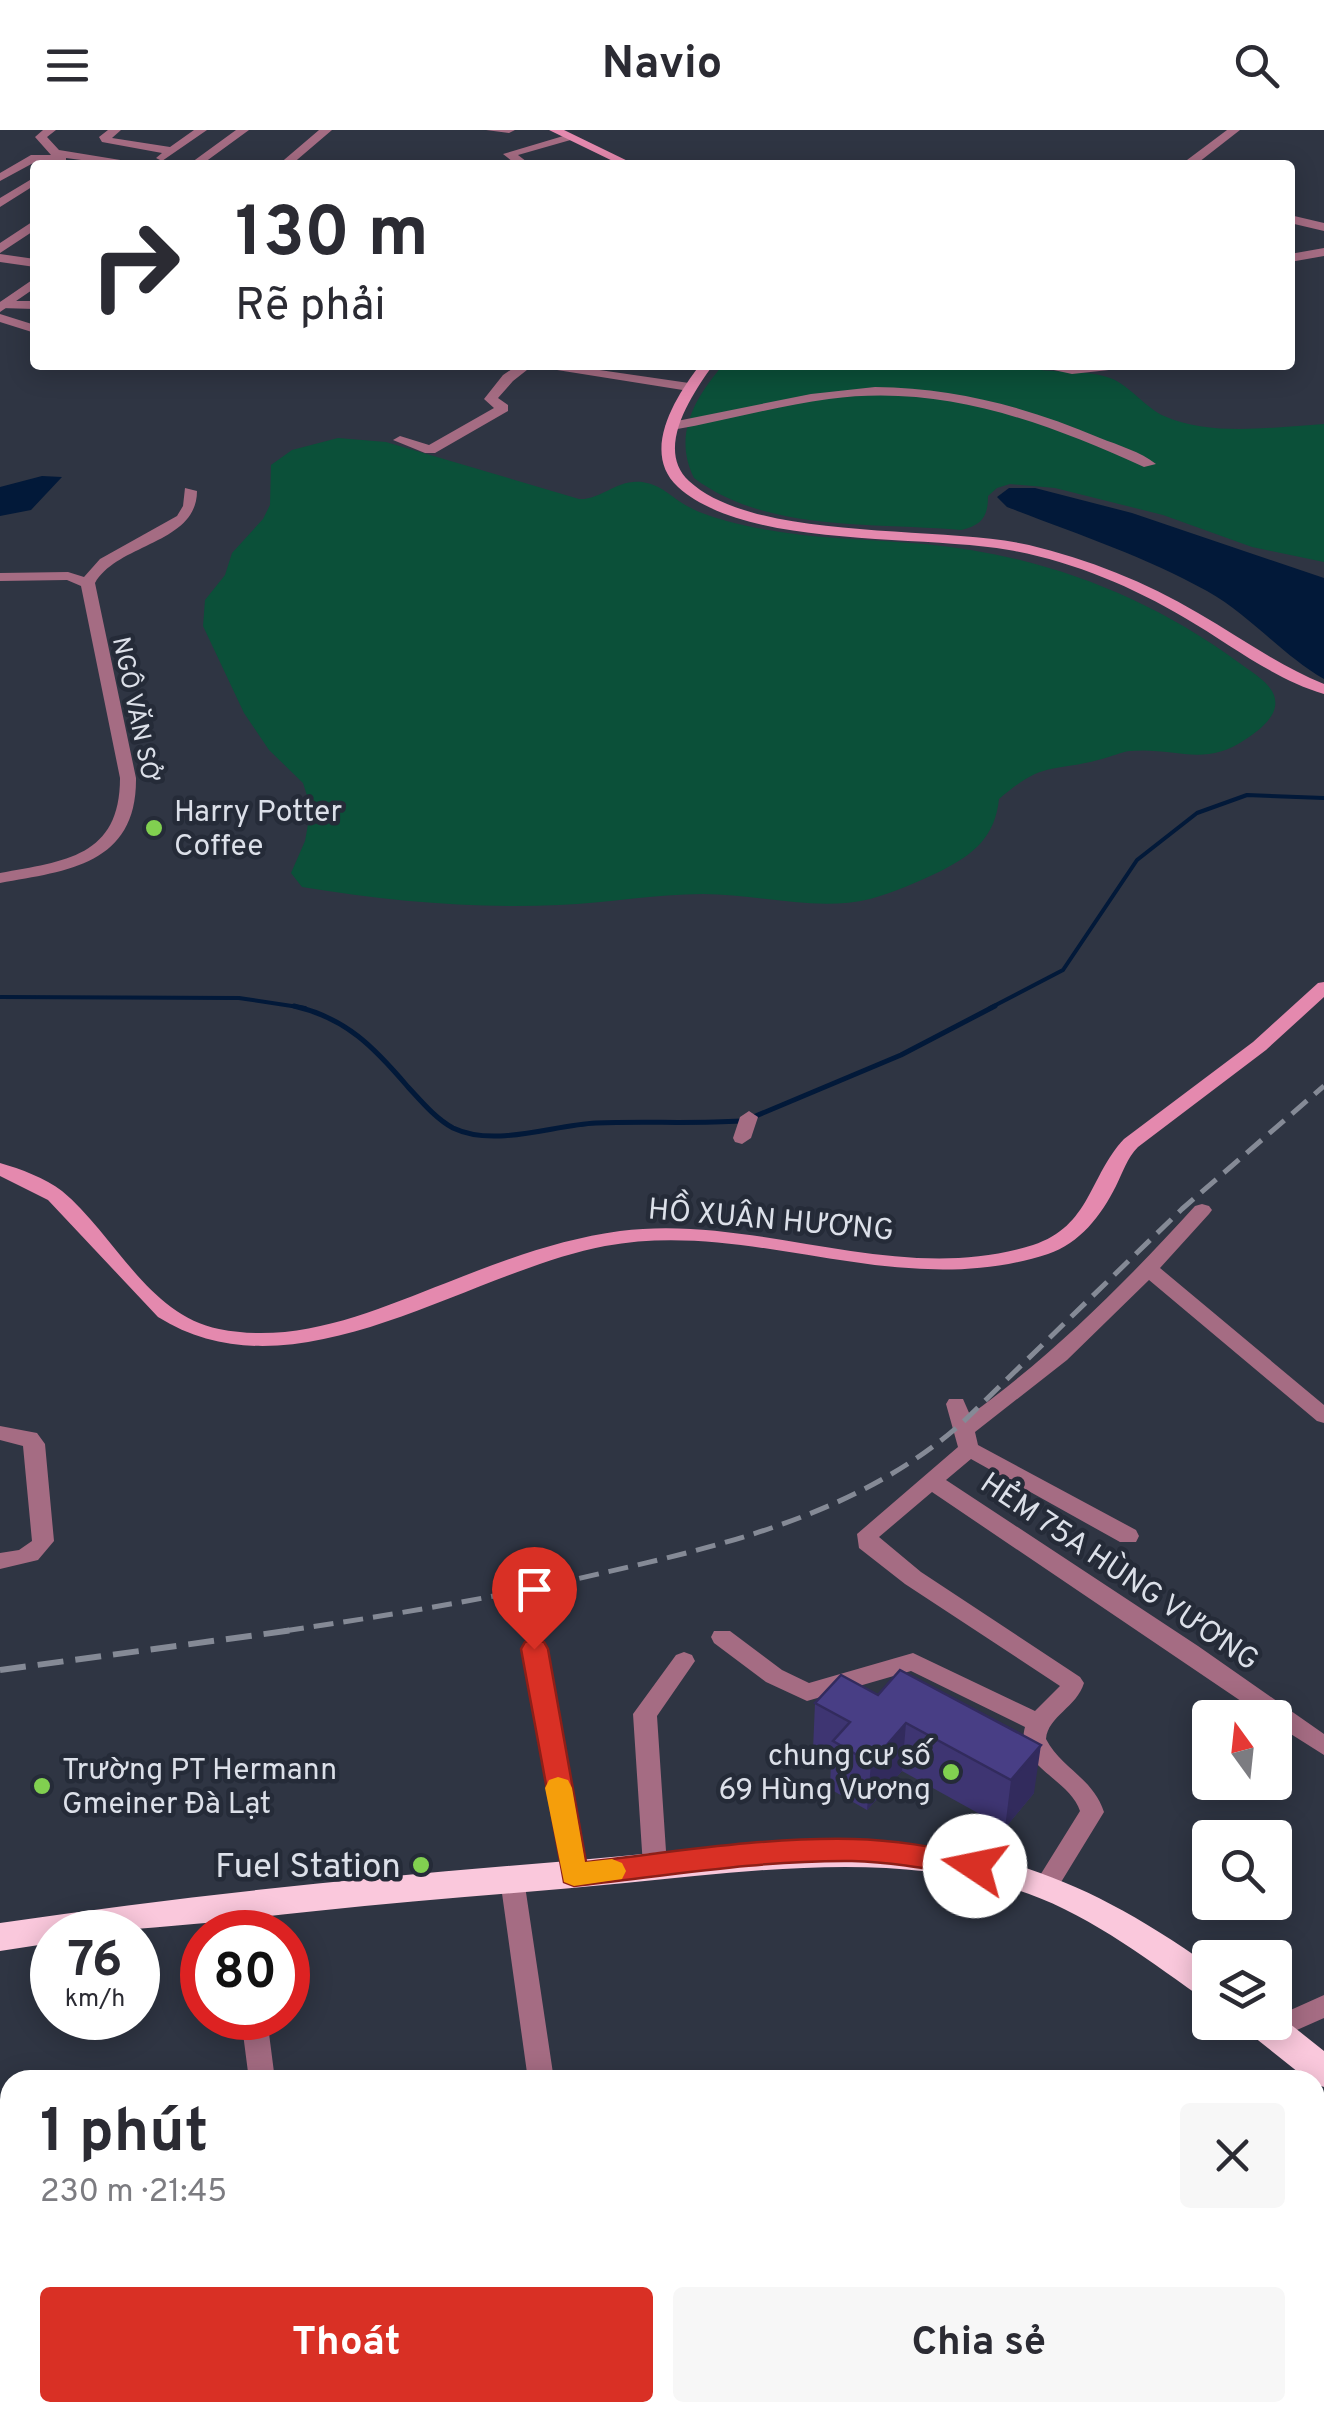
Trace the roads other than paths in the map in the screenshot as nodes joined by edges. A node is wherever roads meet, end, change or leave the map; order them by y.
1 (50, 130) edge
2 (115, 130) edge
3 (202, 130) edge
4 (243, 130) edge
5 (326, 130) edge
6 (492, 130) edge
7 (510, 130) edge
8 (555, 130) edge
9 (1234, 130) edge
10 (570, 137) junction
11 (172, 151) junction
12 (30, 160) edge
13 (110, 160) edge
14 (156, 160) edge
15 (201, 160) edge
16 (290, 160) edge
17 (518, 160) edge
18 (619, 160) edge
19 (1194, 160) edge
20 (0, 178) edge
21 (30, 184) edge
22 (0, 188) edge
23 (18, 192) junction
24 (30, 194) edge
25 (0, 203) edge
26 (1295, 220) edge
27 (1324, 227) edge
28 (30, 228) edge
29 (0, 249) edge
30 (1324, 252) edge
31 (1295, 257) edge
32 (0, 258) edge
33 (30, 263) edge
34 (30, 286) edge
35 (30, 306) edge
36 (1, 310) edge
37 (30, 326) edge
38 (519, 370) edge
39 (573, 370) edge
40 (702, 370) edge
41 (690, 387) junction
42 (672, 426) junction
43 (400, 440) dead end
44 (1149, 464) dead end
45 (190, 491) dead end
46 (0, 577) edge
47 (88, 583) junction
48 (1324, 689) edge
49 (0, 878) edge
50 (1324, 988) edge
51 (749, 1117) dead end
52 (742, 1138) dead end
53 (0, 1169) edge
54 (1202, 1210) dead end
55 (1150, 1270) junction
56 (956, 1404) dead end
57 (1324, 1416) edge
58 (0, 1432) edge
59 (966, 1440) junction
60 (932, 1481) junction
61 (1128, 1536) dead end
62 (0, 1560) edge
63 (722, 1637) dead end
64 (534, 1649) dead end
65 (684, 1660) dead end
66 (1037, 1722) junction
67 (1324, 1746) edge
68 (654, 1866) junction
69 (574, 1874) junction
70 (512, 1878) junction
71 (1046, 1885) junction
72 (306, 1910) edge
73 (180, 1924) edge
74 (0, 1937) edge
75 (1192, 1973) edge
76 (1324, 2006) edge
77 (1292, 2017) edge
78 (257, 2040) edge
79 (1284, 2040) edge
80 (261, 2070) edge
81 (540, 2070) edge
82 (1322, 2070) edge

1 - 13 street
2 - 11 street
3 - 11 street
4 - 15 street
5 - 16 street
6 - 7 street
8 - 10 main road
9 - 19 street
10 - 17 street
10 - 18 main road
11 - 14 street
12 - 20 street
21 - 23 street
22 - 23 street
23 - 24 street
23 - 25 street
26 - 27 street
28 - 29 street
30 - 31 street
32 - 33 street
34 - 36 street
35 - 36 street
36 - 37 street
38 - 43 street
39 - 41 street
40 - 41 main road
41 - 42 main road
42 - 44 street
42 - 48 main road
45 - 47 street
46 - 47 street
47 - 49 street, NGÔ VĂN SỞ
50 - 53 main road, HỒ XUÂN HƯƠNG
51 - 52 street
54 - 55 street
55 - 57 street
55 - 59 street
56 - 59 street
58 - 62 street
59 - 60 street
59 - 61 street
60 - 66 street
60 - 67 street, HẺM 75A HÙNG VƯƠNG
63 - 66 street
64 - 69 street
65 - 68 street
66 - 71 street
68 - 69 highway
68 - 71 highway
69 - 70 highway
70 - 72 highway
70 - 81 street
71 - 75 highway
73 - 74 highway
76 - 77 street
78 - 80 street
79 - 82 highway

